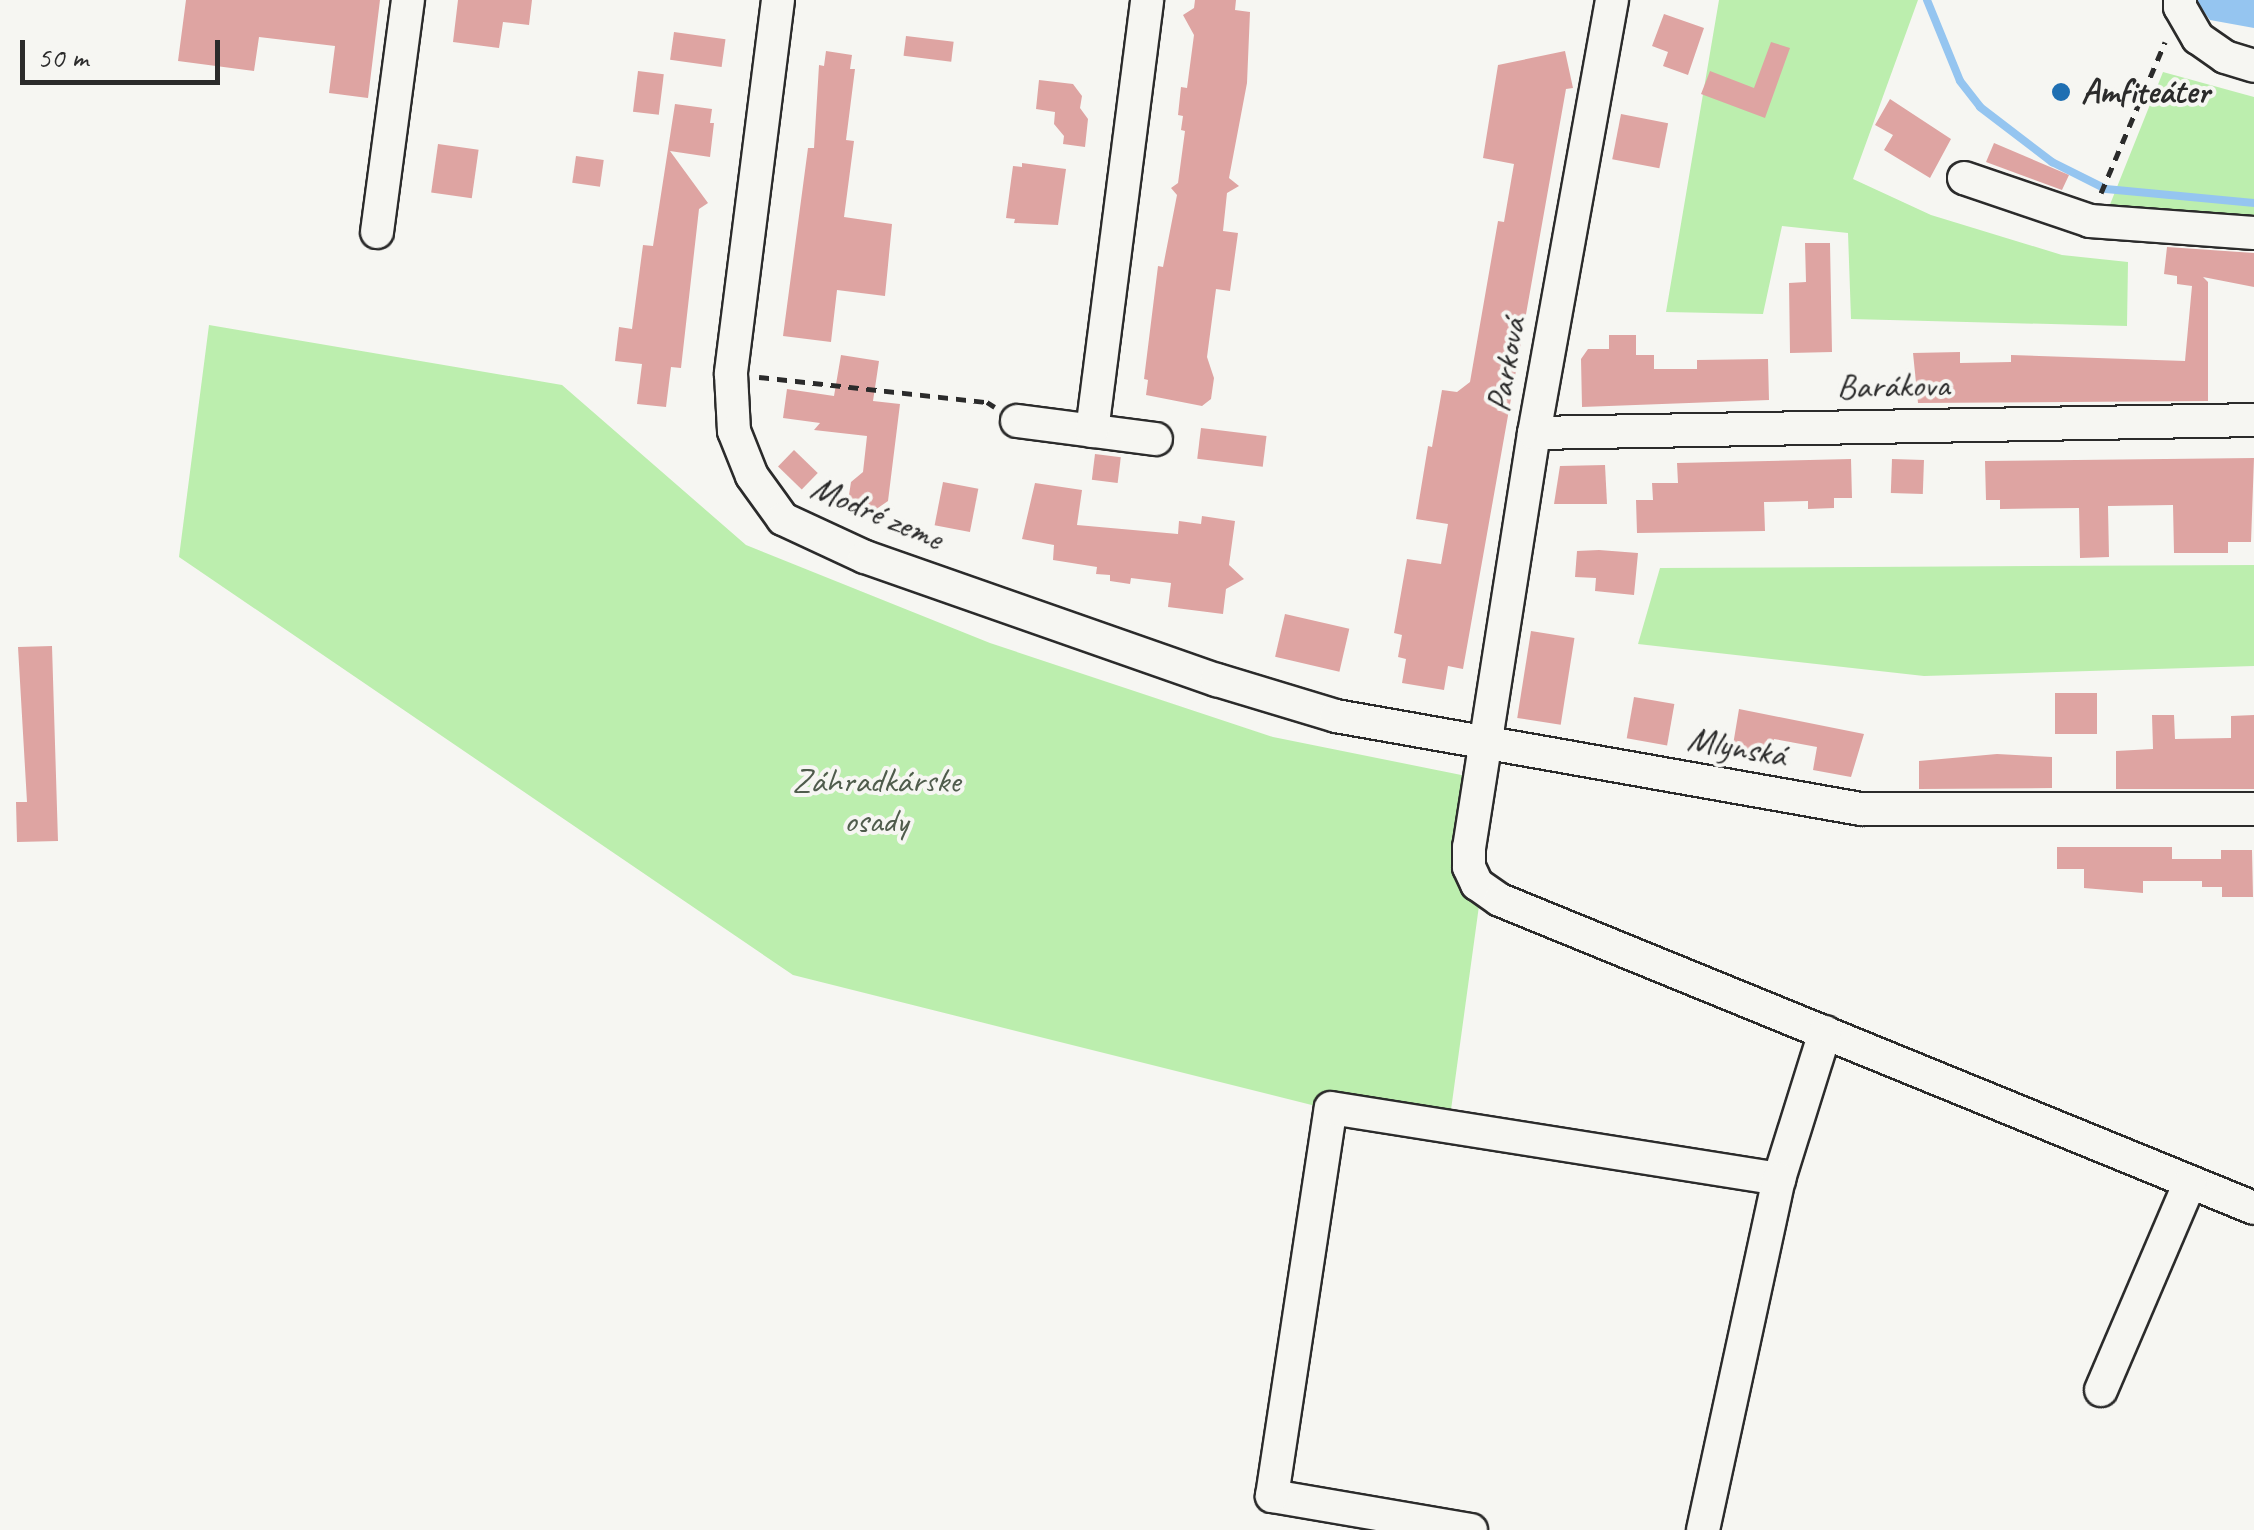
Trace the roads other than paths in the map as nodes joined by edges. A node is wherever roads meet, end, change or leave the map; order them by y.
1 (408, 0) edge
2 (778, 0) edge
3 (1147, 0) edge
4 (1612, 0) edge
5 (2180, 4) edge
6 (2254, 66) edge
7 (1964, 178) dead end
8 (377, 232) dead end
9 (2254, 234) edge
10 (2254, 420) edge
11 (1017, 422) road end
12 (1092, 431) junction
13 (1534, 432) junction
14 (1156, 439) dead end
15 (1217, 680) joint
16 (1486, 745) junction
17 (2254, 809) edge
18 (1825, 1032) junction
19 (1779, 1179) junction
20 (2190, 1182) junction
21 (2254, 1208) edge
22 (2101, 1390) dead end
23 (1471, 1530) edge
24 (1703, 1530) edge

1 - 8 street
2 - 15 street, Modré zeme
3 - 12 street
4 - 13 street, Parková
5 - 6 street
7 - 9 street
10 - 13 street, Barákova
11 - 12 street
12 - 14 street
13 - 16 street, Parková
15 - 16 street, Mlynská
16 - 17 street, Mlynská
16 - 18 street, Parková
18 - 19 street
18 - 20 street
19 - 23 street
19 - 24 street
20 - 21 street
20 - 22 street

